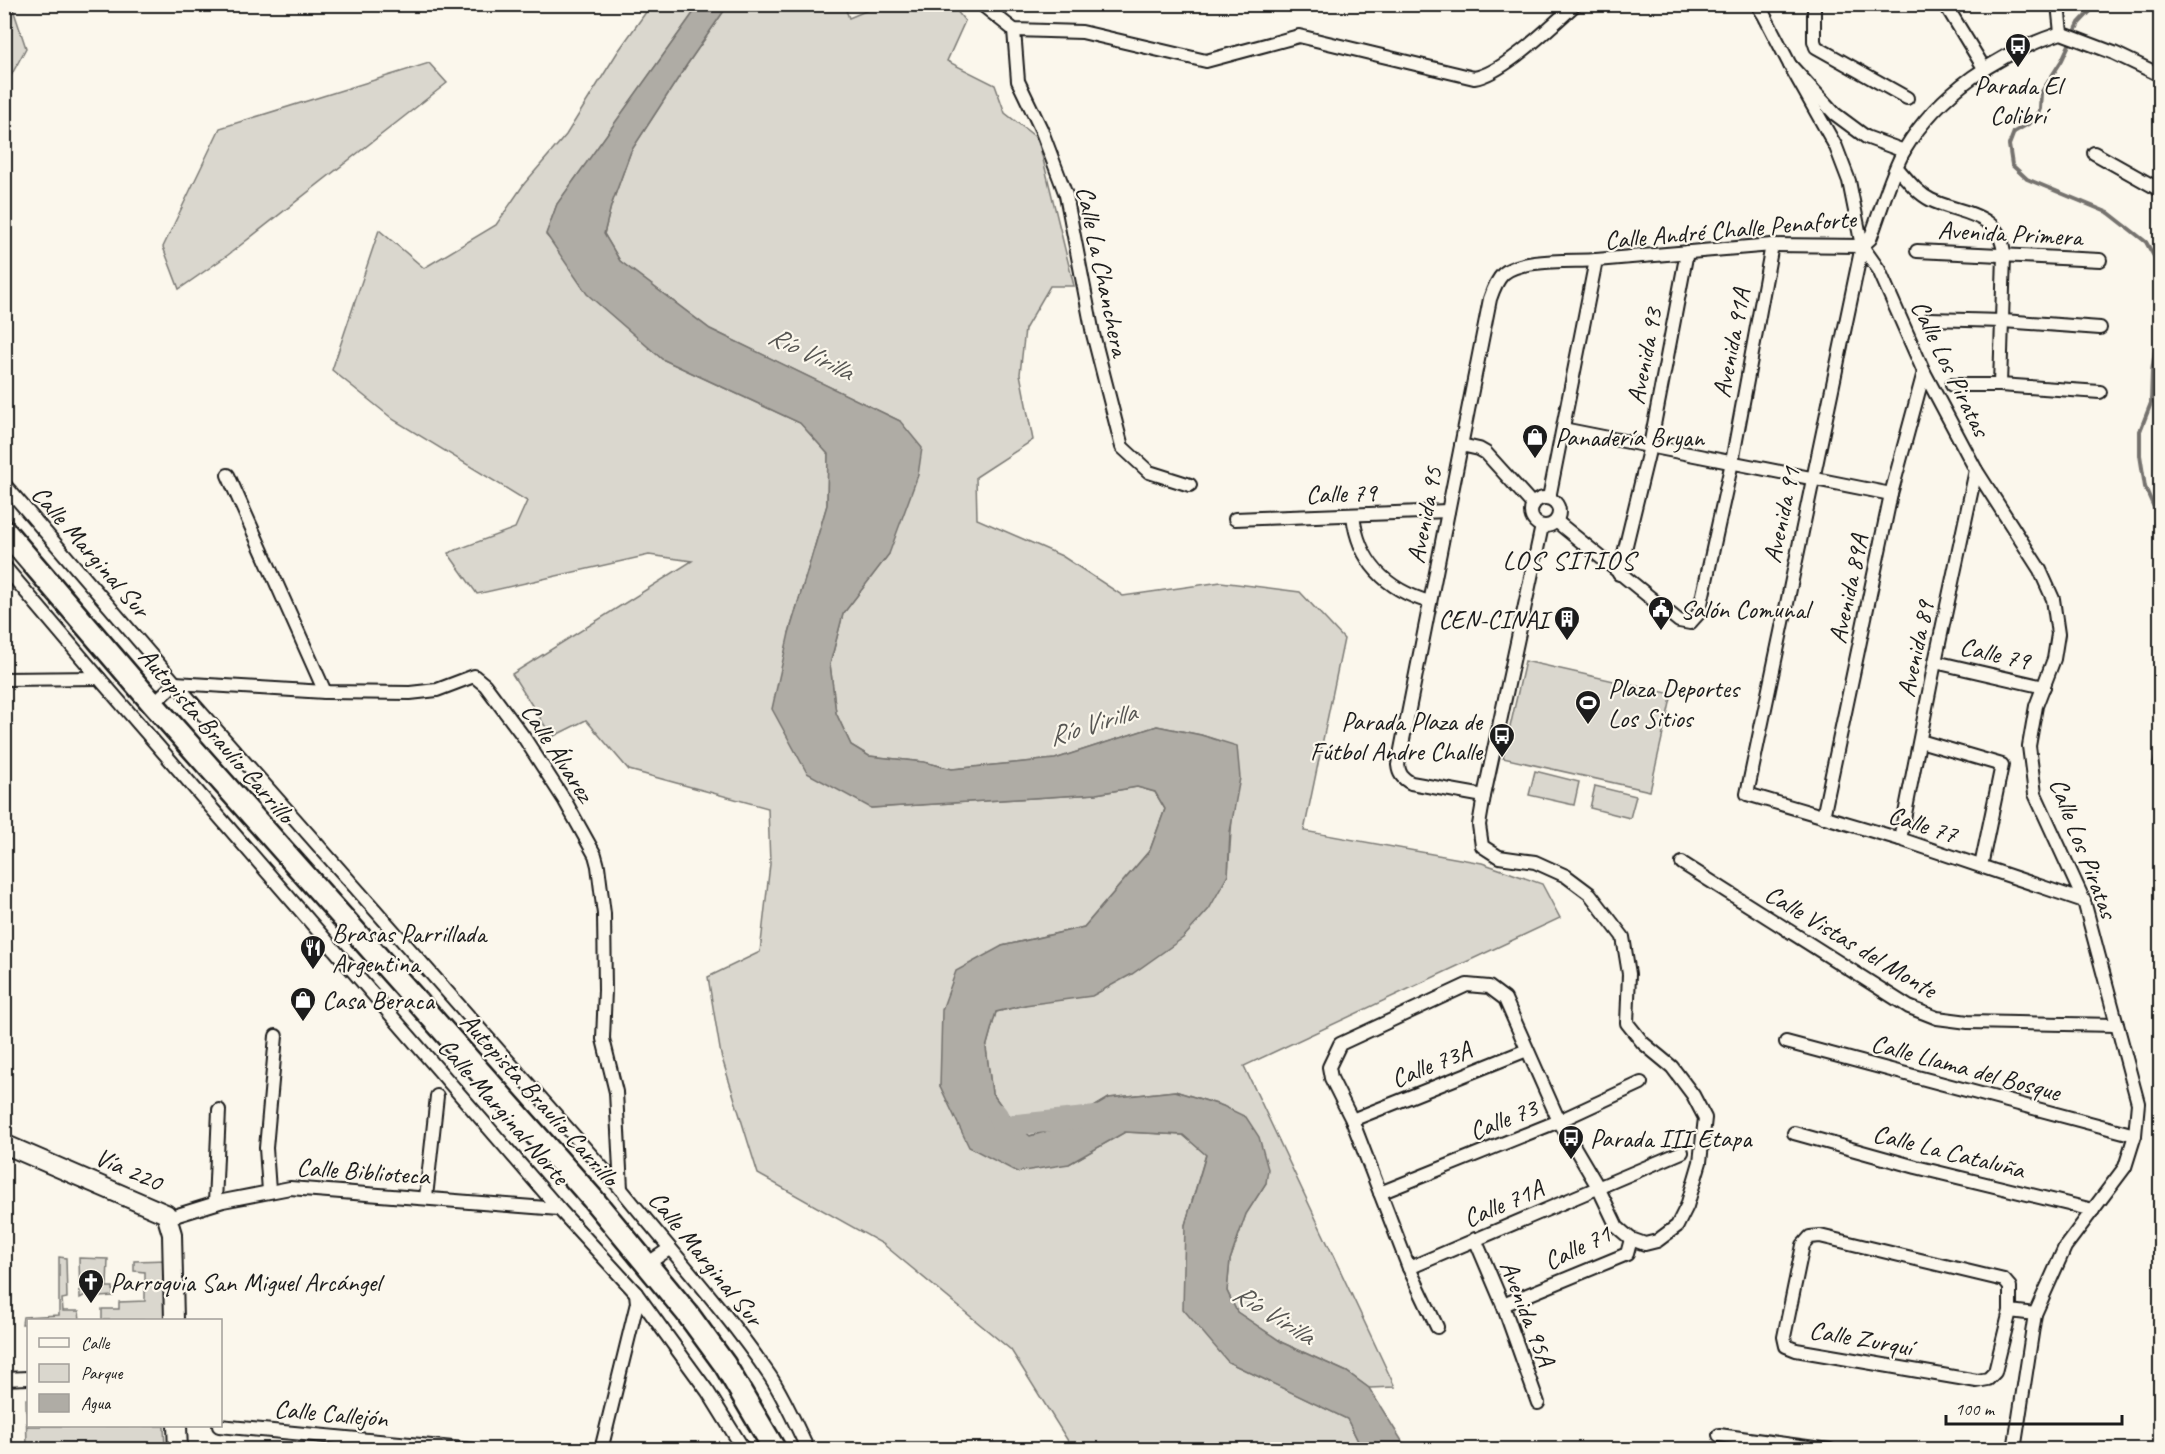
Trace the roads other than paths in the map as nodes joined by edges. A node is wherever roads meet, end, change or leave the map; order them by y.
1 (981, 4) edge
2 (1576, 4) edge
3 (1757, 4) edge
4 (1814, 4) edge
5 (1945, 4) edge
6 (2058, 4) edge
7 (1014, 30) junction
8 (2061, 33) junction
9 (1790, 65) junction
10 (1984, 68) junction
11 (2160, 75) edge
12 (1907, 98) dead end
13 (1904, 151) junction
14 (2094, 153) dead end
15 (1897, 168) junction
16 (2160, 190) edge
17 (1772, 245) junction
18 (1862, 246) junction
19 (1917, 251) dead end
20 (1687, 252) junction
21 (2004, 255) junction
22 (1596, 260) junction
23 (2100, 260) dead end
24 (1930, 319) dead end
25 (2003, 321) junction
26 (2100, 328) dead end
27 (1923, 372) junction
28 (1952, 385) dead end
29 (2000, 385) junction
30 (2100, 392) dead end
31 (1563, 429) junction
32 (1461, 445) junction
33 (1650, 446) junction
34 (1732, 462) junction
35 (1976, 470) junction
36 (228, 475) dead end
37 (1812, 478) junction
38 (4, 484) edge
39 (1190, 485) dead end
40 (1891, 494) junction
41 (1549, 498) junction
42 (1533, 505) junction
43 (1448, 511) junction
44 (1353, 514) junction
45 (1235, 519) dead end
46 (1556, 521) junction
47 (1542, 526) junction
48 (4, 530) edge
49 (4, 566) edge
50 (1619, 574) junction
51 (1430, 602) junction
52 (1935, 662) junction
53 (99, 678) junction
54 (4, 679) edge
55 (175, 683) junction
56 (2044, 687) junction
57 (325, 692) junction
58 (153, 704) junction
59 (1920, 741) junction
60 (1747, 794) joint
61 (1484, 796) junction
62 (1823, 817) junction
63 (1900, 839) junction
64 (1682, 863) dead end
65 (1981, 866) junction
66 (2084, 901) junction
67 (2117, 1025) junction
68 (276, 1036) dead end
69 (1786, 1042) dead end
70 (1527, 1050) junction
71 (1641, 1083) dead end
72 (437, 1096) dead end
73 (219, 1110) dead end
74 (1352, 1120) junction
75 (1559, 1121) junction
76 (1794, 1133) dead end
77 (2135, 1135) junction
78 (4, 1144) edge
79 (1682, 1152) dead end
80 (621, 1188) junction
81 (1598, 1188) junction
82 (269, 1191) junction
83 (1380, 1193) junction
84 (426, 1197) junction
85 (215, 1203) junction
86 (559, 1209) junction
87 (2093, 1210) junction
88 (168, 1218) junction
89 (1475, 1239) junction
90 (1631, 1239) junction
91 (669, 1249) junction
92 (647, 1264) junction
93 (1409, 1268) junction
94 (636, 1293) junction
95 (1503, 1305) junction
96 (2010, 1311) junction
97 (2035, 1314) junction
98 (174, 1319) edge
99 (1437, 1328) dead end
100 (27, 1378) edge
101 (4, 1379) edge
102 (1539, 1403) dead end
103 (222, 1425) edge
104 (177, 1427) edge
105 (1719, 1435) dead end
106 (178, 1449) edge
107 (474, 1449) edge
108 (601, 1449) edge
109 (744, 1449) edge
110 (775, 1449) edge
111 (808, 1449) edge
112 (1830, 1449) edge
113 (2014, 1449) edge

1 - 7 street
2 - 7 street
3 - 9 street
4 - 12 street
5 - 10 street
6 - 8 street
7 - 39 street, Calle La Chanchera
8 - 10 street, Calle André Challe Penaforte
8 - 11 street
9 - 13 street
9 - 18 street
10 - 13 street, Calle André Challe Penaforte
13 - 15 street, Calle André Challe Penaforte
14 - 16 street
15 - 18 street, Calle André Challe Penaforte
15 - 21 street
17 - 18 street, Calle André Challe Penaforte
17 - 20 street, Calle André Challe Penaforte
17 - 34 street, Avenida 91A
18 - 27 street, Calle Los Piratas
18 - 37 street, Avenida 91
19 - 21 street, Avenida Primera
20 - 22 street, Calle André Challe Penaforte
20 - 33 street, Avenida 93
21 - 23 street, Avenida Primera
21 - 25 street
22 - 31 street, Calle André Challe Penaforte
22 - 32 street, Avenida 95
24 - 25 street
25 - 26 street
25 - 29 street
27 - 35 street, Calle Los Piratas
27 - 40 street, Avenida 89A
28 - 29 street
29 - 30 street
31 - 33 street
31 - 41 street, Calle André Challe Penaforte
32 - 42 street
32 - 43 street, Avenida 95
33 - 34 street
33 - 50 street, Avenida 93
34 - 37 street
34 - 50 street, Avenida 91A
35 - 52 street, Avenida 89
35 - 56 street, Calle Los Piratas
36 - 57 street
37 - 40 street
37 - 60 street, Avenida 91
38 - 55 street, Calle Marginal Sur
40 - 62 street, Avenida 89A
41 - 42 street
41 - 46 street
42 - 47 street
43 - 44 street, Calle 79
43 - 51 street, Avenida 95
44 - 45 street, Calle 79
44 - 51 street
46 - 47 street
46 - 50 street
47 - 61 street
48 - 58 highway, Autopista Braulio Carrillo
49 - 53 street, Calle Marginal Norte
51 - 61 street, Avenida 95
52 - 56 street, Calle 79
52 - 59 street, Avenida 89
53 - 54 street
53 - 86 street, Calle Marginal Norte
55 - 57 street, Calle Álvarez
55 - 58 street
55 - 80 street, Calle Marginal Sur
56 - 66 street, Calle Los Piratas
57 - 80 street, Calle Álvarez
58 - 92 highway, Autopista Braulio Carrillo
59 - 63 street, Avenida 89
59 - 65 street
60 - 62 street, Calle 77
61 - 90 street
62 - 63 street, Calle 77
63 - 65 street, Calle 77
64 - 67 street, Calle Vistas del Monte
65 - 66 street, Calle 77
66 - 67 street, Calle Los Piratas
67 - 77 street, Calle Los Piratas
68 - 82 street
69 - 77 street, Calle Llama del Bosque
70 - 74 street, Calle 73A
70 - 74 street
70 - 75 street
71 - 75 street, Calle 73
72 - 84 street
73 - 85 street
74 - 83 street
75 - 81 street
75 - 83 street, Calle 73
76 - 87 street, Calle La Cataluña
77 - 87 street, Calle Los Piratas
78 - 88 main road, Vía 220
79 - 81 street, Calle 71A
80 - 91 street, Calle Marginal Sur
81 - 89 street, Calle 71A
81 - 90 street
82 - 84 street, Calle Biblioteca
82 - 85 street, Calle Biblioteca
83 - 93 street
84 - 86 street, Calle Biblioteca
85 - 88 street, Calle Biblioteca
86 - 94 street, Calle Marginal Norte
87 - 97 street, Calle Los Piratas
88 - 98 main road, Vía 220
89 - 93 street, Calle 71A
89 - 95 street, Avenida 95A
90 - 95 street, Calle 71
91 - 92 street
91 - 111 street, Calle Marginal Sur
92 - 110 highway, Autopista Braulio Carrillo
93 - 99 street
94 - 108 street
94 - 109 street, Calle Marginal Norte
95 - 102 street, Avenida 95A
96 - 96 street, Calle Zurquí
96 - 97 street
97 - 113 street, Calle Los Piratas
100 - 101 street
103 - 107 street, Calle Callejón
104 - 106 main road
105 - 112 street

